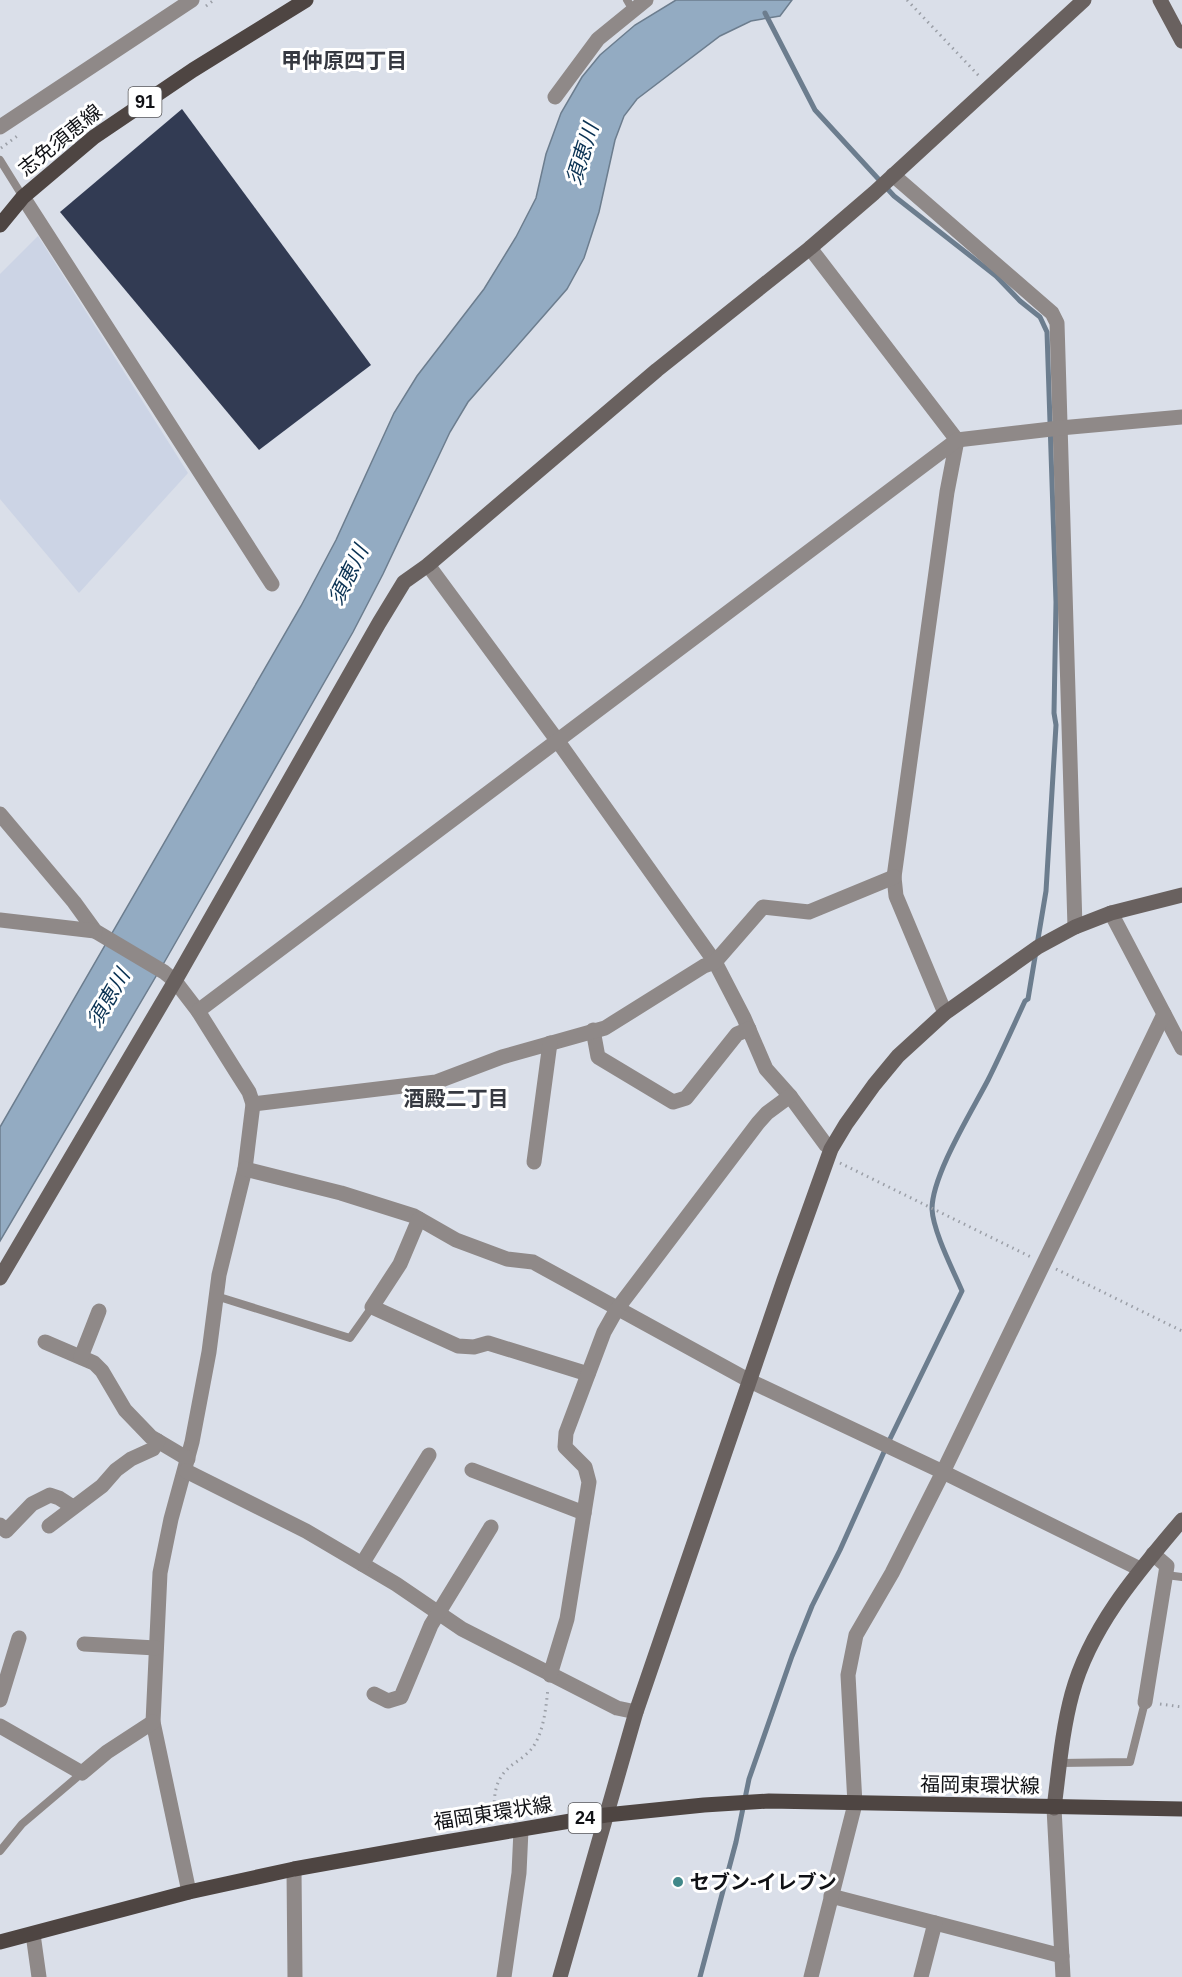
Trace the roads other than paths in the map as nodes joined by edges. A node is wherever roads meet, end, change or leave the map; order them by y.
1 (192, 0) edge
2 (306, 0) edge
3 (646, 0) edge
4 (1084, 0) edge
5 (1160, 0) edge
6 (630, 5) edge
7 (1182, 41) edge
8 (555, 97) dead end
9 (0, 127) edge
10 (0, 160) edge
11 (893, 175) junction
12 (23, 197) junction
13 (0, 225) edge
14 (810, 248) junction
15 (1182, 417) edge
16 (1060, 428) junction
17 (957, 440) junction
18 (428, 565) junction
19 (272, 584) dead end
20 (557, 740) junction
21 (0, 814) edge
22 (894, 877) junction
23 (1182, 895) edge
24 (1112, 913) junction
25 (0, 920) edge
26 (1075, 927) junction
27 (101, 935) junction
28 (716, 962) junction
29 (170, 976) junction
30 (198, 1011) junction
31 (945, 1013) junction
32 (1164, 1014) junction
33 (749, 1029) junction
34 (593, 1030) junction
35 (550, 1043) junction
36 (1182, 1048) edge
37 (790, 1096) junction
38 (253, 1104) junction
39 (829, 1153) junction
40 (534, 1162) dead end
41 (245, 1169) junction
42 (419, 1219) junction
43 (0, 1278) edge
44 (216, 1296) junction
45 (372, 1307) junction
46 (617, 1309) junction
47 (99, 1311) dead end
48 (45, 1342) dead end
49 (81, 1357) junction
50 (588, 1374) junction
51 (750, 1381) junction
52 (158, 1441) junction
53 (429, 1455) dead end
54 (187, 1465) junction
55 (472, 1470) dead end
56 (943, 1472) junction
57 (73, 1507) junction
58 (584, 1513) junction
59 (1182, 1520) edge
60 (0, 1525) edge
61 (49, 1526) dead end
62 (491, 1527) dead end
63 (1153, 1554) junction
64 (362, 1564) junction
65 (1140, 1569) junction
66 (1166, 1575) junction
67 (1182, 1577) edge
68 (438, 1612) junction
69 (19, 1638) dead end
70 (84, 1644) dead end
71 (156, 1648) junction
72 (550, 1675) junction
73 (374, 1694) dead end
74 (0, 1700) edge
75 (1145, 1702) joint
76 (636, 1713) junction
77 (153, 1722) junction
78 (0, 1726) edge
79 (1060, 1763) junction
80 (82, 1773) junction
81 (855, 1804) junction
82 (1054, 1808) junction
83 (1182, 1809) edge
84 (606, 1815) junction
85 (521, 1830) junction
86 (0, 1851) edge
87 (294, 1869) junction
88 (189, 1892) junction
89 (831, 1896) junction
90 (935, 1923) junction
91 (33, 1934) junction
92 (0, 1942) edge
93 (1062, 1956) junction
94 (39, 1977) edge
95 (295, 1977) edge
96 (504, 1977) edge
97 (560, 1977) edge
98 (811, 1977) edge
99 (921, 1977) edge
100 (1063, 1977) edge

1 - 9 street
2 - 12 main road, 志免須恵線 / 91
3 - 6 street
4 - 11 street
5 - 7 street
6 - 8 street
10 - 12 lane
11 - 14 street
11 - 16 street
12 - 13 main road, 志免須恵線 / 91
12 - 19 street
14 - 17 street
14 - 18 street
15 - 16 street
16 - 17 street
16 - 26 street
17 - 20 street
17 - 22 street
18 - 20 street
18 - 29 street
20 - 28 street
20 - 30 street
21 - 27 street
22 - 28 street
22 - 31 street
23 - 24 street
24 - 26 street
24 - 32 street
25 - 27 street
26 - 31 street
27 - 29 street
28 - 33 street
28 - 34 street
29 - 30 street
29 - 43 street
30 - 38 street
31 - 39 street
32 - 36 street
32 - 56 street
33 - 34 street
33 - 37 street
34 - 35 street
35 - 38 street
35 - 40 street
37 - 39 street
37 - 46 street
38 - 41 street
39 - 51 street
41 - 42 street
41 - 44 street
42 - 45 street
42 - 46 street
44 - 45 lane
44 - 54 street
45 - 50 street
46 - 50 street
46 - 51 street
47 - 49 street
48 - 49 street
49 - 52 street
50 - 58 street
51 - 56 street
51 - 76 street
52 - 54 street
52 - 57 street
53 - 64 street
54 - 64 street
54 - 71 street
55 - 58 street
56 - 65 street
56 - 81 street
57 - 60 street
57 - 61 street
58 - 72 street
59 - 63 street
62 - 68 street
63 - 65 street
63 - 66 street
64 - 68 street
65 - 79 street
66 - 67 lane
66 - 75 street
68 - 72 street
68 - 73 street
69 - 74 street
70 - 71 street
71 - 77 street
72 - 76 street
75 - 79 lane
76 - 84 street
77 - 80 street
77 - 88 street
78 - 80 street
79 - 82 street
80 - 86 lane
81 - 82 main road, 福岡東環状線 / 24
81 - 84 main road, 福岡東環状線 / 24
81 - 89 street
82 - 83 main road, 福岡東環状線 / 24
82 - 93 street
84 - 85 main road, 福岡東環状線 / 24
84 - 97 street
85 - 87 main road, 福岡東環状線 / 24
85 - 96 street
87 - 88 main road, 福岡東環状線 / 24
87 - 95 street
88 - 91 main road, 福岡東環状線 / 24
89 - 90 street
89 - 98 street
90 - 93 street
90 - 99 street
91 - 92 main road, 福岡東環状線 / 24
91 - 94 street
93 - 100 street

